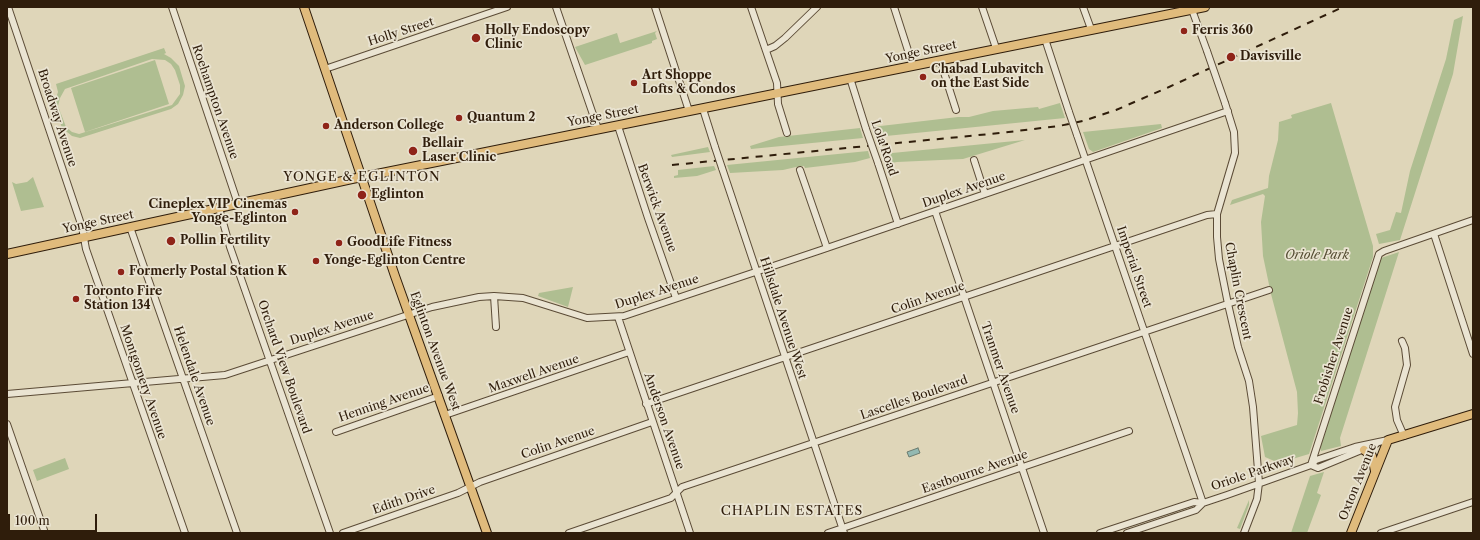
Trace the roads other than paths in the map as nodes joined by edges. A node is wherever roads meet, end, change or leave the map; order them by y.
1 (8, 7) edge
2 (172, 7) edge
3 (304, 7) edge
4 (507, 7) edge
5 (556, 7) edge
6 (655, 7) edge
7 (751, 7) edge
8 (817, 7) edge
9 (894, 7) edge
10 (982, 7) edge
11 (1083, 7) edge
12 (1205, 7) edge
13 (1191, 8) edge
14 (1092, 29) junction
15 (1045, 39) junction
16 (996, 48) junction
17 (766, 50) junction
18 (940, 60) junction
19 (913, 66) junction
20 (325, 69) junction
21 (850, 78) junction
22 (777, 94) junction
23 (703, 109) junction
24 (956, 110) dead end
25 (689, 111) junction
26 (1228, 111) junction
27 (618, 126) junction
28 (598, 129) junction
29 (787, 133) dead end
30 (974, 160) dead end
31 (1086, 160) junction
32 (800, 170) dead end
33 (362, 177) junction
34 (985, 194) junction
35 (238, 204) junction
36 (219, 208) junction
37 (935, 211) junction
38 (1217, 214) junction
39 (1473, 220) edge
40 (898, 224) junction
41 (130, 227) junction
42 (1434, 234) junction
43 (83, 237) junction
44 (1115, 246) junction
45 (826, 248) junction
46 (7, 254) edge
47 (756, 272) junction
48 (1269, 290) dead end
49 (494, 296) junction
50 (964, 297) junction
51 (676, 298) junction
52 (1228, 304) junction
53 (409, 315) junction
54 (618, 317) junction
55 (496, 327) dead end
56 (1145, 332) junction
57 (1402, 341) dead end
58 (630, 352) junction
59 (1473, 354) edge
60 (784, 358) junction
61 (269, 361) junction
62 (183, 379) junction
63 (132, 383) junction
64 (993, 383) junction
65 (7, 394) edge
66 (439, 396) junction
67 (646, 404) junction
68 (1473, 414) edge
69 (445, 415) junction
70 (652, 422) junction
71 (7, 424) edge
72 (1130, 431) dead end
73 (336, 432) dead end
74 (1404, 436) junction
75 (1388, 440) junction
76 (1379, 443) junction
77 (814, 444) junction
78 (1364, 450) junction
79 (1311, 465) junction
80 (1022, 468) junction
81 (1375, 473) junction
82 (1259, 483) junction
83 (470, 486) junction
84 (677, 493) junction
85 (1473, 502) edge
86 (1203, 503) junction
87 (843, 531) edge
88 (45, 533) edge
89 (184, 533) edge
90 (237, 533) edge
91 (330, 533) edge
92 (343, 533) edge
93 (487, 533) edge
94 (569, 533) edge
95 (690, 533) edge
96 (828, 533) edge
97 (1044, 533) edge
98 (1100, 533) edge
99 (1127, 533) edge
100 (1244, 533) edge
101 (1351, 533) edge
102 (1381, 533) edge

1 - 43 street, Broadway Avenue
2 - 35 street, Roehampton Avenue
3 - 20 main road, Eglinton Avenue West
4 - 20 street, Holly Street
5 - 28 street
6 - 25 street
7 - 17 street
8 - 17 street
9 - 19 street
10 - 16 street
11 - 14 street
12 - 13 main road, Yonge Street
13 - 14 main road, Yonge Street
13 - 26 street, Chaplin Crescent, bridge
14 - 15 main road, Yonge Street
15 - 16 main road, Yonge Street
15 - 31 street, Imperial Street, bridge
16 - 18 main road, Yonge Street
17 - 22 street
18 - 19 main road, Yonge Street
18 - 24 street
19 - 21 main road, Yonge Street
20 - 33 main road, Eglinton Avenue West
21 - 22 main road, Yonge Street
21 - 40 street, Lola Road, bridge
22 - 23 main road, Yonge Street
22 - 29 street
23 - 25 main road, Yonge Street
23 - 47 street, Hillsdale Avenue West, bridge
25 - 27 main road, Yonge Street
26 - 31 street, Duplex Avenue
26 - 38 street, Chaplin Crescent
27 - 28 main road, Yonge Street
27 - 51 street, Berwick Avenue
28 - 33 main road, Yonge Street
30 - 34 street
31 - 34 street, Duplex Avenue
31 - 44 street, Imperial Street
32 - 45 street
33 - 35 main road, Yonge Street
33 - 53 main road, Eglinton Avenue West
34 - 37 street, Duplex Avenue
35 - 36 main road, Yonge Street
36 - 41 main road, Yonge Street
36 - 61 street, Orchard View Boulevard
37 - 40 street, Duplex Avenue
37 - 50 street, Tranmer Avenue
38 - 44 street, Colin Avenue
38 - 52 street, Chaplin Crescent
39 - 42 street
40 - 45 street, Duplex Avenue
41 - 43 main road, Yonge Street
41 - 62 street, Helendale Avenue
42 - 59 street
42 - 79 street, Frobisher Avenue
43 - 46 main road, Yonge Street
43 - 63 street, Montgomery Avenue
44 - 50 street, Colin Avenue
44 - 56 street, Imperial Street
45 - 47 street, Duplex Avenue
47 - 51 street, Duplex Avenue
47 - 60 street, Hillsdale Avenue West
48 - 52 street, Lascelles Boulevard
49 - 53 street, Duplex Avenue
49 - 54 street, Duplex Avenue
49 - 55 street
50 - 60 street, Colin Avenue
50 - 64 street, Tranmer Avenue
51 - 54 street, Duplex Avenue
52 - 56 street, Lascelles Boulevard
52 - 82 street, Chaplin Crescent
53 - 61 street, Duplex Avenue
53 - 66 main road, Eglinton Avenue West
54 - 58 street, Anderson Avenue
56 - 64 street, Lascelles Boulevard
56 - 86 street, Imperial Street
57 - 74 street
58 - 67 street, Anderson Avenue
58 - 69 street, Maxwell Avenue
60 - 67 street, Colin Avenue
60 - 77 street, Hillsdale Avenue West
61 - 62 street, Duplex Avenue
61 - 91 street, Orchard View Boulevard
62 - 63 street, Duplex Avenue
62 - 90 street, Helendale Avenue
63 - 65 street, Duplex Avenue
63 - 89 street, Montgomery Avenue
64 - 77 street, Lascelles Boulevard
64 - 80 street, Tranmer Avenue
66 - 69 main road, Eglinton Avenue West
66 - 73 street, Henning Avenue
67 - 70 street, Anderson Avenue
68 - 74 main road, Oriole Parkway
69 - 83 main road, Eglinton Avenue West
70 - 83 street, Colin Avenue
70 - 84 street, Anderson Avenue
71 - 88 street
72 - 80 street, Eastbourne Avenue
74 - 75 main road, Oriole Parkway
75 - 76 street, Oriole Parkway
75 - 81 main road, Oxton Avenue
76 - 78 street, Oriole Parkway
76 - 79 street, Oriole Parkway
77 - 84 street, Lascelles Boulevard
77 - 87 street, Hillsdale Avenue West
78 - 79 street, Oriole Parkway
78 - 81 main road
79 - 82 street, Oriole Parkway
80 - 87 street, Eastbourne Avenue
80 - 97 street, Tranmer Avenue
81 - 101 main road, Oxton Avenue
82 - 86 street, Oriole Parkway
82 - 100 street, Chaplin Crescent
83 - 92 street, Edith Drive
83 - 93 main road, Eglinton Avenue West
84 - 94 street, Lascelles Boulevard
84 - 95 street, Anderson Avenue
85 - 102 street
86 - 98 street, Oriole Parkway
86 - 99 street, Oriole Parkway
87 - 96 street, Eastbourne Avenue

